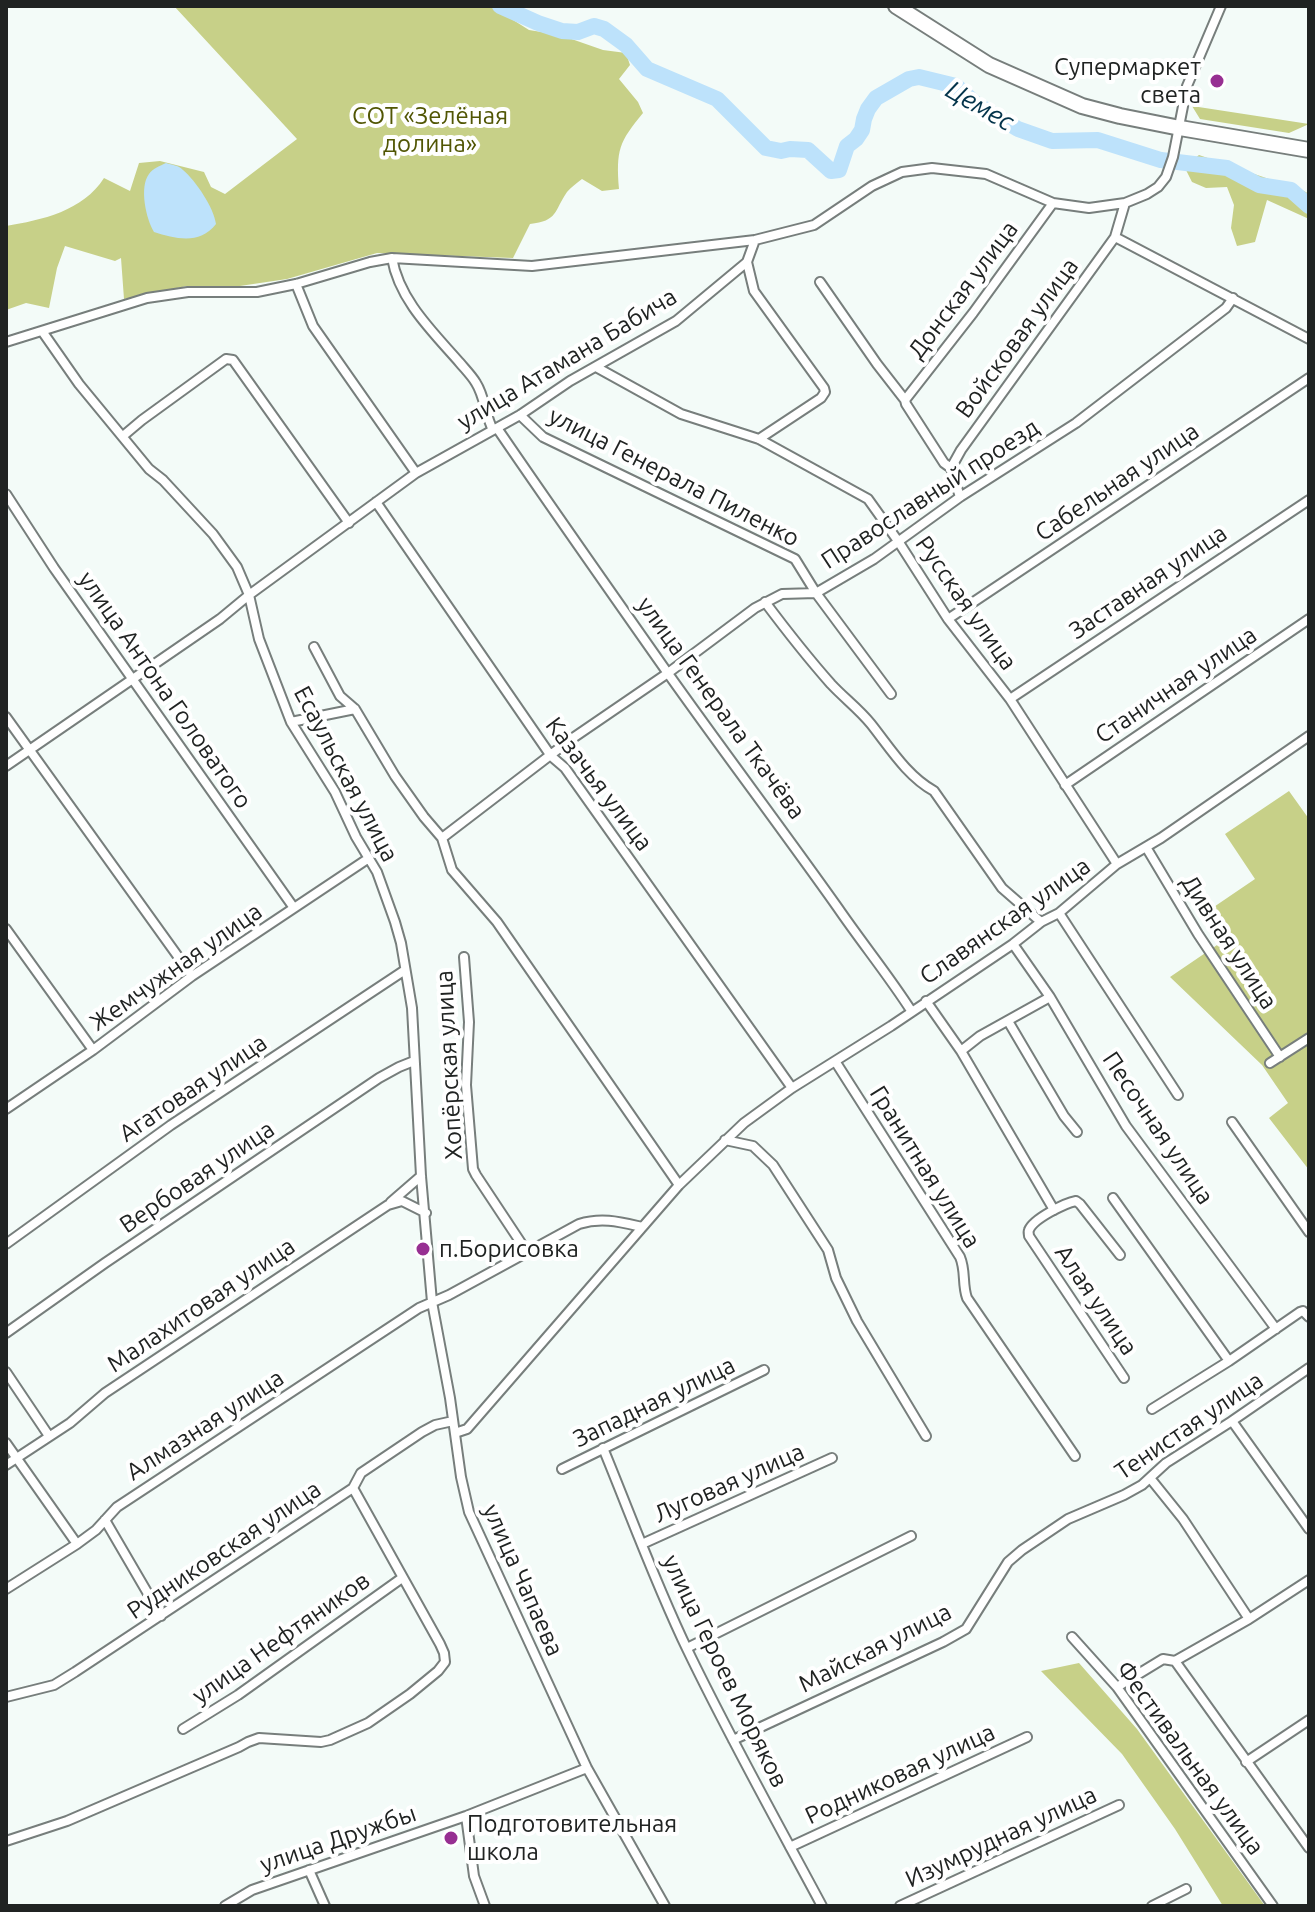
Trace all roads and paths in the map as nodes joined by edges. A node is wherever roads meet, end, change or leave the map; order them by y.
1 (896, 6) edge
2 (1221, 6) edge
3 (1180, 128) junction
4 (1309, 150) edge
5 (1053, 203) junction
6 (1125, 203) junction
7 (1115, 237) junction
8 (755, 240) junction
9 (392, 258) junction
10 (747, 262) junction
11 (820, 282) dead end
12 (296, 284) junction
13 (1233, 298) junction
14 (42, 331) junction
15 (1309, 339) edge
16 (6, 342) edge
17 (596, 367) junction
18 (1309, 378) edge
19 (905, 400) junction
20 (520, 415) junction
21 (495, 429) junction
22 (123, 436) junction
23 (759, 439) junction
24 (951, 468) junction
25 (416, 473) junction
26 (6, 494) edge
27 (960, 497) junction
28 (1309, 500) edge
29 (376, 502) junction
30 (349, 523) junction
31 (898, 541) junction
32 (816, 593) junction
33 (249, 595) junction
34 (765, 602) junction
35 (948, 619) junction
36 (1309, 619) edge
37 (314, 647) dead end
38 (668, 673) junction
39 (133, 678) junction
40 (891, 694) dead end
41 (1010, 699) junction
42 (355, 709) junction
43 (6, 717) edge
44 (291, 722) junction
45 (1309, 736) edge
46 (29, 749) junction
47 (551, 756) junction
48 (6, 766) edge
49 (1065, 785) junction
50 (442, 838) junction
51 (1146, 847) junction
52 (369, 858) junction
53 (1117, 864) junction
54 (294, 908) junction
55 (1059, 913) junction
56 (1041, 922) junction
57 (6, 929) edge
58 (1013, 944) junction
59 (464, 957) dead end
60 (405, 970) junction
61 (192, 976) junction
62 (1050, 997) junction
63 (926, 1001) junction
64 (912, 1012) junction
65 (1008, 1021) junction
66 (1309, 1038) edge
67 (93, 1050) junction
68 (961, 1051) junction
69 (1280, 1057) junction
70 (414, 1061) junction
71 (835, 1061) junction
72 (1270, 1063) dead end
73 (792, 1088) junction
74 (1178, 1095) dead end
75 (6, 1109) edge
76 (1232, 1122) dead end
77 (1077, 1132) dead end
78 (725, 1140) junction
79 (421, 1176) junction
80 (679, 1185) junction
81 (1113, 1198) dead end
82 (388, 1205) junction
83 (1054, 1210) junction
84 (426, 1213) junction
85 (642, 1227) junction
86 (1309, 1232) edge
87 (6, 1244) edge
88 (527, 1252) junction
89 (1120, 1255) dead end
90 (432, 1302) junction
91 (1309, 1317) edge
92 (1276, 1329) junction
93 (6, 1333) edge
94 (1229, 1361) junction
95 (1309, 1368) edge
96 (764, 1370) dead end
97 (6, 1372) edge
98 (1124, 1378) dead end
99 (1152, 1409) dead end
100 (453, 1421) junction
101 (1232, 1421) junction
102 (455, 1433) junction
103 (49, 1436) junction
104 (926, 1436) dead end
105 (6, 1443) edge
106 (603, 1448) junction
107 (1075, 1456) dead end
108 (17, 1458) junction
109 (832, 1458) dead end
110 (6, 1465) edge
111 (562, 1469) dead end
112 (1150, 1478) junction
113 (353, 1488) junction
114 (105, 1520) junction
115 (1309, 1529) edge
116 (911, 1536) dead end
117 (77, 1544) junction
118 (642, 1544) junction
119 (1008, 1562) joint
120 (402, 1578) junction
121 (1309, 1580) edge
122 (6, 1589) edge
123 (161, 1616) junction
124 (1249, 1619) junction
125 (1072, 1637) dead end
126 (687, 1648) junction
127 (1175, 1661) junction
128 (1117, 1687) junction
129 (6, 1697) edge
130 (1309, 1720) edge
131 (183, 1729) dead end
132 (1027, 1737) dead end
133 (733, 1740) junction
134 (1246, 1762) junction
135 (587, 1768) junction
136 (1119, 1805) dead end
137 (466, 1816) junction
138 (6, 1841) edge
139 (790, 1847) junction
140 (1309, 1848) edge
141 (309, 1870) junction
142 (1186, 1889) dead end
143 (662, 1905) edge
144 (225, 1906) edge
145 (325, 1906) edge
146 (485, 1906) edge
147 (822, 1906) edge
148 (900, 1906) edge
149 (1152, 1906) edge
150 (1273, 1906) edge

1 - 3 highway
2 - 3 street
3 - 4 highway
3 - 6 street
5 - 6 street
5 - 8 street
5 - 19 street, Донская улица
6 - 7 street, Войсковая улица
7 - 13 street
7 - 24 street, Войсковая улица
8 - 9 street
8 - 10 street
9 - 12 street
9 - 21 street, улица Генерала Ткачёва
10 - 17 street, улица Атамана Бабича
10 - 23 street
11 - 19 street
12 - 14 street
12 - 25 street
13 - 15 street
13 - 27 street, Православный проезд
14 - 16 street
14 - 22 street, Есаульская улица
17 - 20 street, улица Атамана Бабича
17 - 23 street, Русская улица
18 - 35 street, Сабельная улица
19 - 24 street
20 - 21 street, улица Атамана Бабича
20 - 32 street, улица Генерала Пиленко
21 - 25 street, улица Атамана Бабича
21 - 38 street, улица Генерала Ткачёва
22 - 30 street
22 - 33 street, Есаульская улица
23 - 31 street, Русская улица
24 - 27 street
25 - 29 street, улица Атамана Бабича
26 - 39 street, улица Антона Головатого
27 - 31 street, Православный проезд
28 - 41 street, Заставная улица
29 - 30 street
29 - 47 street, Казачья улица
30 - 33 street
31 - 32 street, Православный проезд
31 - 35 street, Русская улица
32 - 34 street, Православный проезд
32 - 40 street, улица Генерала Пиленко
33 - 39 street
33 - 44 street, Есаульская улица
34 - 38 street, Православный проезд
34 - 56 street
35 - 41 street, Русская улица
36 - 49 street, Станичная улица
37 - 42 street, Есаульская улица
38 - 47 street, Православный проезд
38 - 64 street, улица Генерала Ткачёва
39 - 46 street
39 - 54 street, улица Антона Головатого
41 - 49 street, Русская улица
42 - 44 street
42 - 50 street, Есаульская улица
43 - 46 street
44 - 52 street, Есаульская улица
45 - 51 street, Славянская улица
46 - 48 street
46 - 61 street
47 - 50 street, Православный проезд
47 - 73 street, Казачья улица
49 - 53 street, Русская улица
50 - 80 street, Есаульская улица
51 - 53 street, Славянская улица
51 - 69 street, Дивная улица
52 - 54 street, Жемчужная улица
52 - 60 street, Есаульская улица
53 - 55 street, Славянская улица
54 - 61 street, Жемчужная улица
55 - 56 street, Славянская улица
55 - 74 street
56 - 58 street, Славянская улица
57 - 67 street
58 - 62 street, Песочная улица
58 - 63 street, Славянская улица
59 - 88 street, Хопёрская улица
60 - 70 street, Есаульская улица
60 - 87 street, Агатовая улица
61 - 67 street, Жемчужная улица
62 - 65 street
62 - 92 street, Песочная улица
63 - 64 street, Славянская улица
63 - 68 street
64 - 71 street, Славянская улица
65 - 68 street
65 - 77 street
66 - 69 street
67 - 75 street, Жемчужная улица
68 - 83 street
69 - 72 street
70 - 79 street, Есаульская улица
70 - 93 street, Вербовая улица
71 - 73 street, Славянская улица
71 - 107 street, Гранитная улица
73 - 78 street, Славянская улица
76 - 86 street
78 - 80 street, Славянская улица
78 - 104 street
79 - 82 street, Малахитовая улица
79 - 84 street, Есаульская улица
80 - 85 street
81 - 94 street
82 - 84 street
82 - 103 street, Малахитовая улица
83 - 89 street
83 - 98 street, Алая улица
84 - 90 street, Есаульская улица
85 - 88 street, Алмазная улица
85 - 102 street
88 - 90 street, Алмазная улица
90 - 100 street, улица Чапаева
90 - 114 street, Алмазная улица
91 - 92 street
92 - 94 street
94 - 99 street
95 - 101 street, Тенистая улица
96 - 106 street, Западная улица
97 - 103 street
100 - 102 street, улица Чапаева
100 - 113 street, Рудниковская улица
101 - 112 street, Тенистая улица
101 - 115 street
102 - 135 street, улица Чапаева
103 - 108 street, Малахитовая улица
105 - 108 street
106 - 111 street, Западная улица
106 - 118 street, улица Героев Моряков
108 - 110 street, Малахитовая улица
108 - 117 street
109 - 118 street, Луговая улица
112 - 119 street, Тенистая улица
112 - 124 street
113 - 120 street
113 - 123 street, Рудниковская улица
114 - 117 street, Алмазная улица
114 - 123 street
116 - 126 street
117 - 122 street, Алмазная улица
118 - 126 street, улица Героев Моряков
119 - 133 street, Майская улица
120 - 131 street, улица Нефтяников
120 - 138 street
121 - 124 street
123 - 129 street, Рудниковская улица
124 - 127 street
125 - 128 street, Фестивальная улица
126 - 133 street, улица Героев Моряков
127 - 128 street
127 - 134 street, Фестивальная улица
128 - 150 street, Фестивальная улица
130 - 134 street
132 - 139 street, Родниковая улица
133 - 139 street, улица Героев Моряков
134 - 140 street, Фестивальная улица
135 - 137 street, улица Дружбы
135 - 143 street, улица Чапаева
136 - 148 street, Изумрудная улица
137 - 141 street, улица Дружбы
137 - 146 street
139 - 147 street, улица Героев Моряков
141 - 144 street, улица Дружбы
141 - 145 street
142 - 149 street

